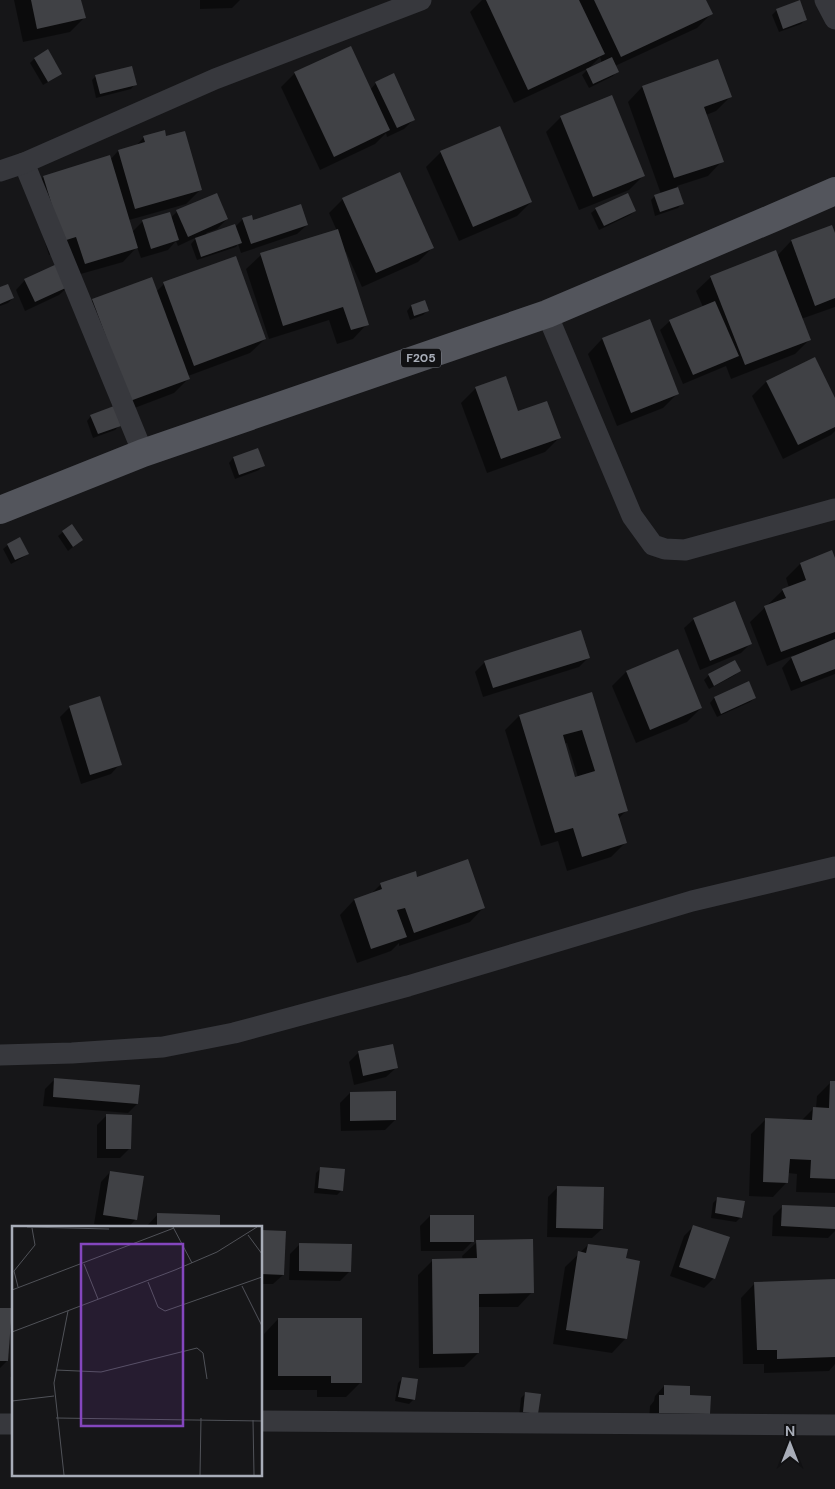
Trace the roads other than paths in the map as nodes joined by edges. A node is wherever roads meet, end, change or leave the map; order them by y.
1 (421, 0) edge
2 (826, 0) edge
3 (835, 19) edge
4 (24, 162) junction
5 (0, 171) edge
6 (835, 190) edge
7 (547, 314) junction
8 (143, 454) junction
9 (835, 509) edge
10 (0, 510) edge
11 (835, 867) edge
12 (0, 1055) edge
13 (262, 1421) edge
14 (835, 1425) edge

1 - 4 street
2 - 3 street
4 - 5 street
4 - 8 street
6 - 7 main road, F205
7 - 8 main road, F205
7 - 9 street
8 - 10 main road, F205
11 - 12 street
13 - 14 street

